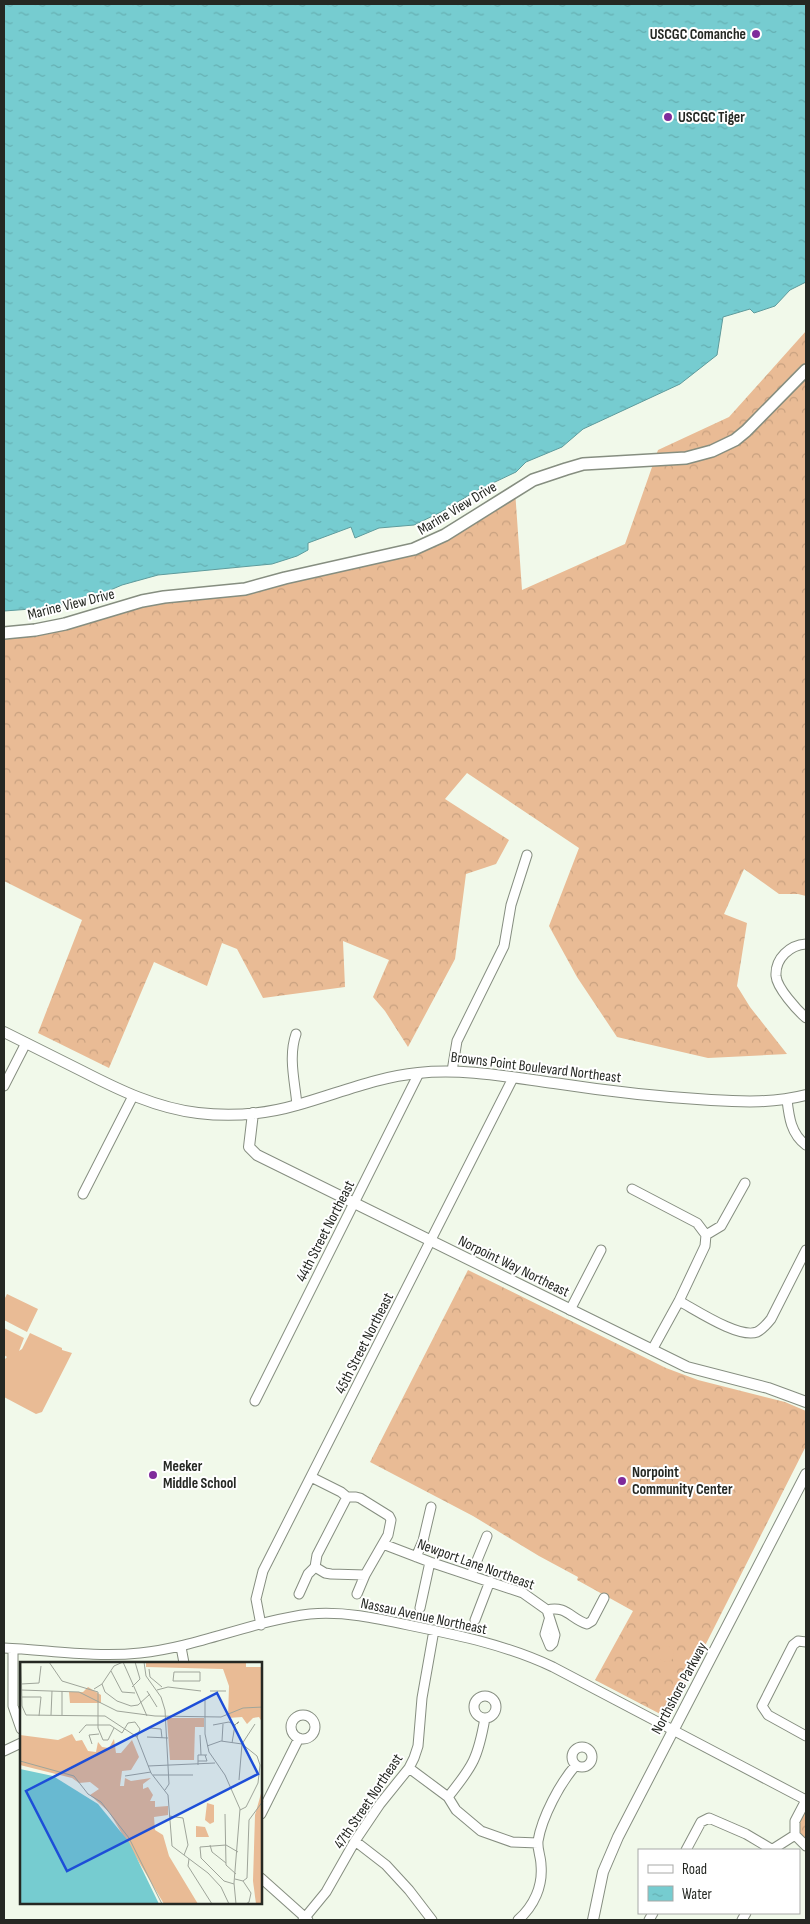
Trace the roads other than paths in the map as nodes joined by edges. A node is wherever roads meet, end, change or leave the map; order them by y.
1 (806, 370) edge
2 (4, 632) edge
3 (527, 855) dead end
4 (806, 944) edge
5 (806, 1018) edge
6 (4, 1032) edge
7 (296, 1034) dead end
8 (26, 1043) junction
9 (452, 1071) junction
10 (419, 1073) junction
11 (513, 1078) junction
12 (4, 1086) edge
13 (806, 1095) edge
14 (133, 1096) junction
15 (787, 1100) junction
16 (298, 1105) junction
17 (253, 1113) junction
18 (806, 1145) edge
19 (745, 1183) dead end
20 (632, 1189) dead end
21 (83, 1194) dead end
22 (354, 1203) junction
23 (706, 1235) junction
24 (431, 1241) junction
25 (601, 1250) dead end
26 (806, 1250) edge
27 (678, 1301) junction
28 (570, 1310) junction
29 (652, 1350) junction
30 (255, 1401) dead end
31 (806, 1402) edge
32 (806, 1474) edge
33 (311, 1477) junction
34 (347, 1497) junction
35 (431, 1507) dead end
36 (487, 1536) dead end
37 (383, 1544) junction
38 (416, 1557) junction
39 (430, 1562) junction
40 (315, 1567) junction
41 (365, 1575) junction
42 (471, 1575) junction
43 (490, 1582) junction
44 (299, 1594) dead end
45 (358, 1594) dead end
46 (604, 1598) dead end
47 (420, 1608) dead end
48 (547, 1610) junction
49 (475, 1620) dead end
50 (261, 1624) junction
51 (434, 1630) junction
52 (806, 1642) edge
53 (181, 1647) junction
54 (8, 1648) edge
55 (184, 1662) edge
56 (542, 1662) junction
57 (485, 1718) dead end
58 (20, 1726) edge
59 (673, 1731) junction
60 (806, 1736) edge
61 (299, 1738) dead end
62 (20, 1743) edge
63 (4, 1751) edge
64 (576, 1765) dead end
65 (409, 1768) junction
66 (448, 1797) junction
67 (806, 1800) edge
68 (262, 1812) edge
69 (795, 1835) junction
70 (355, 1841) junction
71 (538, 1843) junction
72 (806, 1846) edge
73 (687, 1849) edge
74 (771, 1849) edge
75 (774, 1849) edge
76 (262, 1879) edge
77 (305, 1919) edge
78 (432, 1920) edge
79 (518, 1920) edge
80 (593, 1920) edge

1 - 2 main road, Marine View Drive
3 - 9 street
4 - 5 street
6 - 8 street, Browns Point Boulevard Northeast
7 - 16 street
8 - 12 street
8 - 14 street, Browns Point Boulevard Northeast
9 - 10 street, Browns Point Boulevard Northeast
9 - 11 street, Browns Point Boulevard Northeast
10 - 16 street, Browns Point Boulevard Northeast
10 - 22 street, 44th Street Northeast
11 - 15 street, Browns Point Boulevard Northeast
11 - 24 street, 45th Street Northeast
13 - 15 street, Browns Point Boulevard Northeast
14 - 17 street, Browns Point Boulevard Northeast
14 - 21 street
15 - 18 street
16 - 17 street, Browns Point Boulevard Northeast
17 - 22 street, Norpoint Way Northeast
19 - 23 street
20 - 23 street
22 - 24 street, Norpoint Way Northeast
22 - 30 street, 44th Street Northeast
23 - 27 street
24 - 28 street, Norpoint Way Northeast
24 - 33 street, 45th Street Northeast
25 - 28 street
26 - 27 street
27 - 29 street
28 - 29 street, Norpoint Way Northeast
29 - 31 street, Norpoint Way Northeast
32 - 59 street, Northshore Parkway
33 - 34 street
33 - 50 street, 45th Street Northeast
34 - 37 street
34 - 40 street
35 - 38 street
36 - 42 street
37 - 38 street, Newport Lane Northeast
37 - 41 street
38 - 39 street, Newport Lane Northeast
39 - 42 street, Newport Lane Northeast
39 - 47 street
40 - 41 street
40 - 44 street
41 - 45 street
42 - 43 street, Newport Lane Northeast
43 - 48 street, Newport Lane Northeast
43 - 49 street
46 - 48 street
48 - 56 street
50 - 51 street, Nassau Avenue Northeast
50 - 53 street, Nassau Avenue Northeast
51 - 56 street, Nassau Avenue Northeast
51 - 65 street, 47th Street Northeast
52 - 60 street
53 - 54 street, Nassau Avenue Northeast
53 - 55 street
54 - 58 street
56 - 59 street, Nassau Avenue Northeast
57 - 66 street
59 - 67 street, Nassau Avenue Northeast
59 - 80 street, Northshore Parkway
61 - 68 street
62 - 63 street
64 - 71 street
65 - 66 street
65 - 70 street, 47th Street Northeast
66 - 71 street
67 - 69 street
69 - 72 street
69 - 75 street
70 - 77 street, 47th Street Northeast
70 - 78 street
71 - 79 street
73 - 74 street
76 - 77 street

